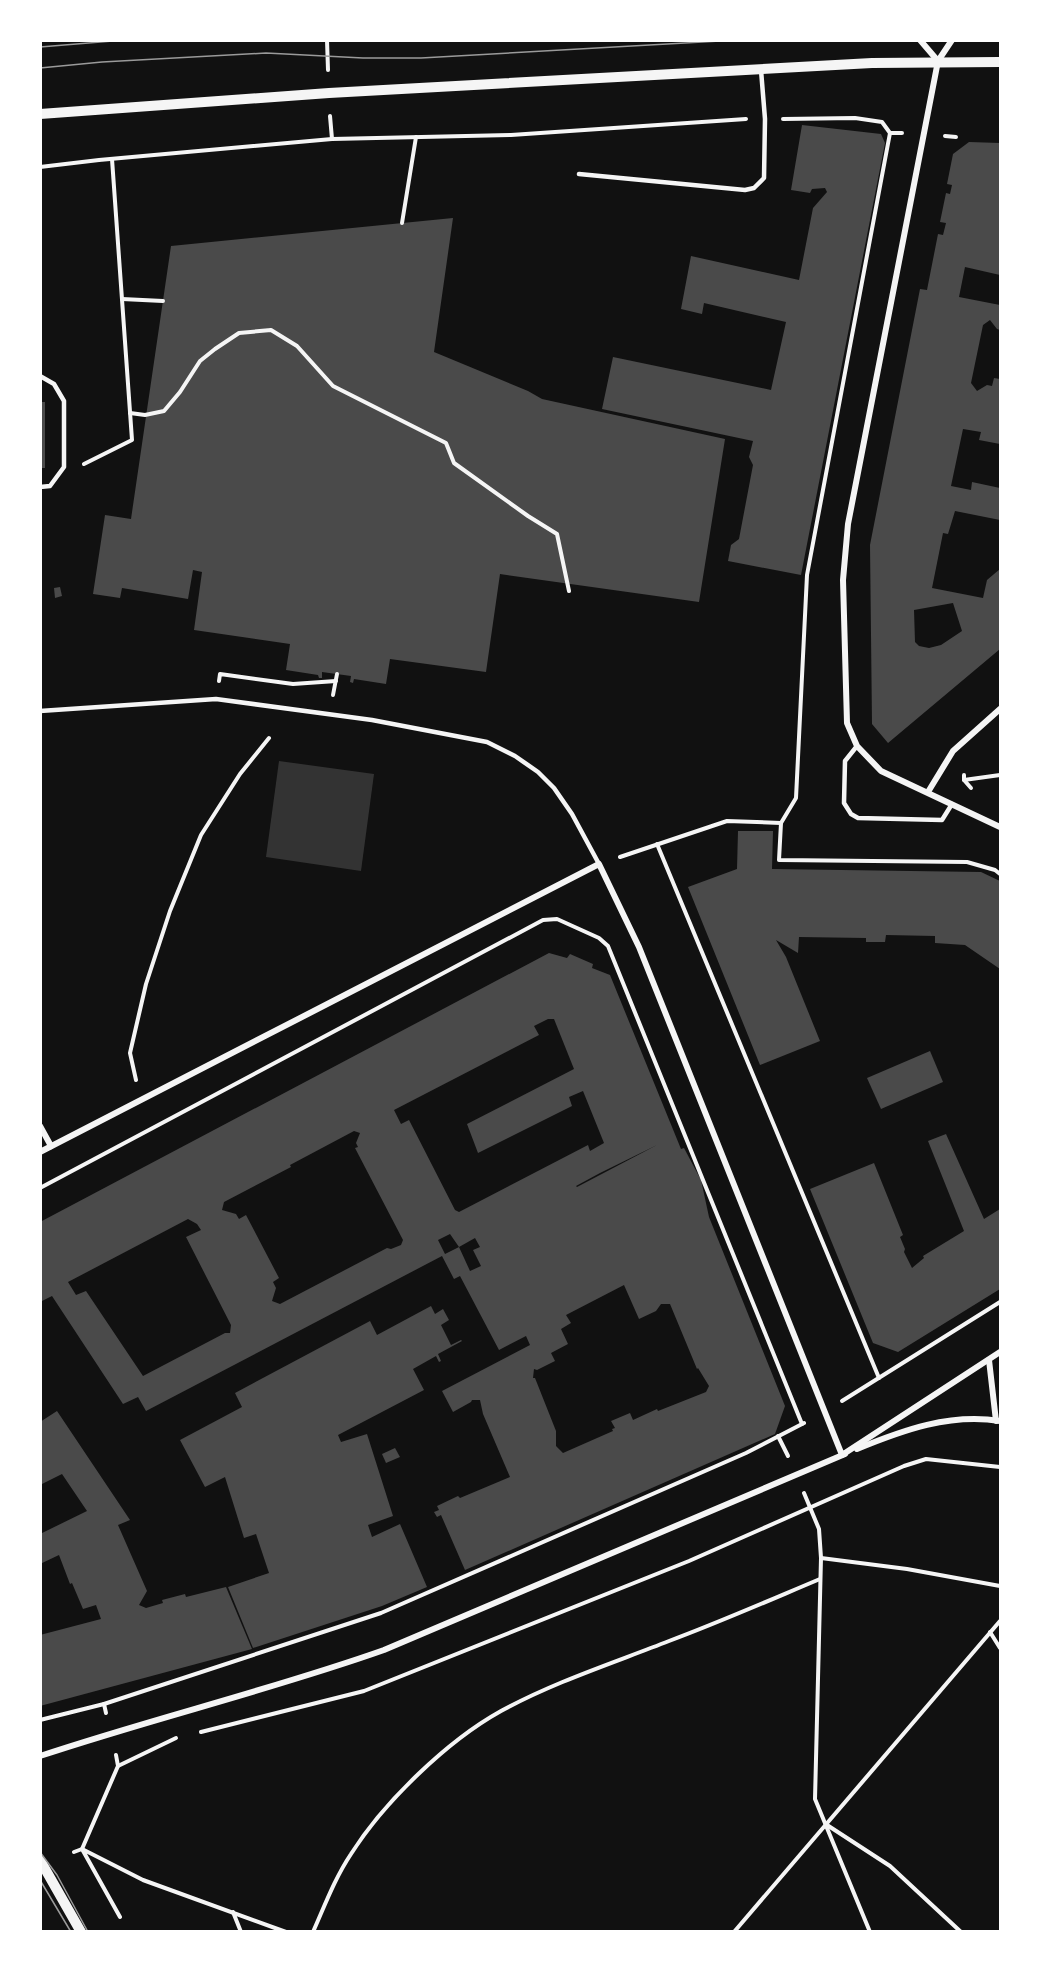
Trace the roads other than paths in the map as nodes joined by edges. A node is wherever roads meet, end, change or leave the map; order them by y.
1 (920, 40) edge
2 (952, 40) edge
3 (938, 62) junction
4 (1000, 62) edge
5 (761, 69) junction
6 (40, 114) edge
7 (579, 174) dead end
8 (40, 376) edge
9 (40, 487) edge
10 (1000, 709) edge
11 (40, 711) edge
12 (857, 746) junction
13 (928, 792) junction
14 (952, 804) junction
15 (1000, 827) edge
16 (599, 864) junction
17 (40, 1126) edge
18 (51, 1146) junction
19 (40, 1152) edge
20 (1000, 1352) edge
21 (989, 1360) junction
22 (998, 1421) edge
23 (842, 1455) junction
24 (40, 1756) edge
25 (40, 1860) edge
26 (81, 1932) edge

1 - 3 street
2 - 3 street
3 - 4 street
3 - 5 street
3 - 12 street
5 - 6 street
5 - 7 lane
8 - 9 lane
10 - 13 street
11 - 16 lane
12 - 13 street
12 - 14 lane
13 - 14 street
14 - 15 street
16 - 18 street
16 - 23 street
17 - 18 street
18 - 19 street
20 - 21 street
21 - 22 street
21 - 23 street
22 - 23 street
23 - 24 street
25 - 26 street

